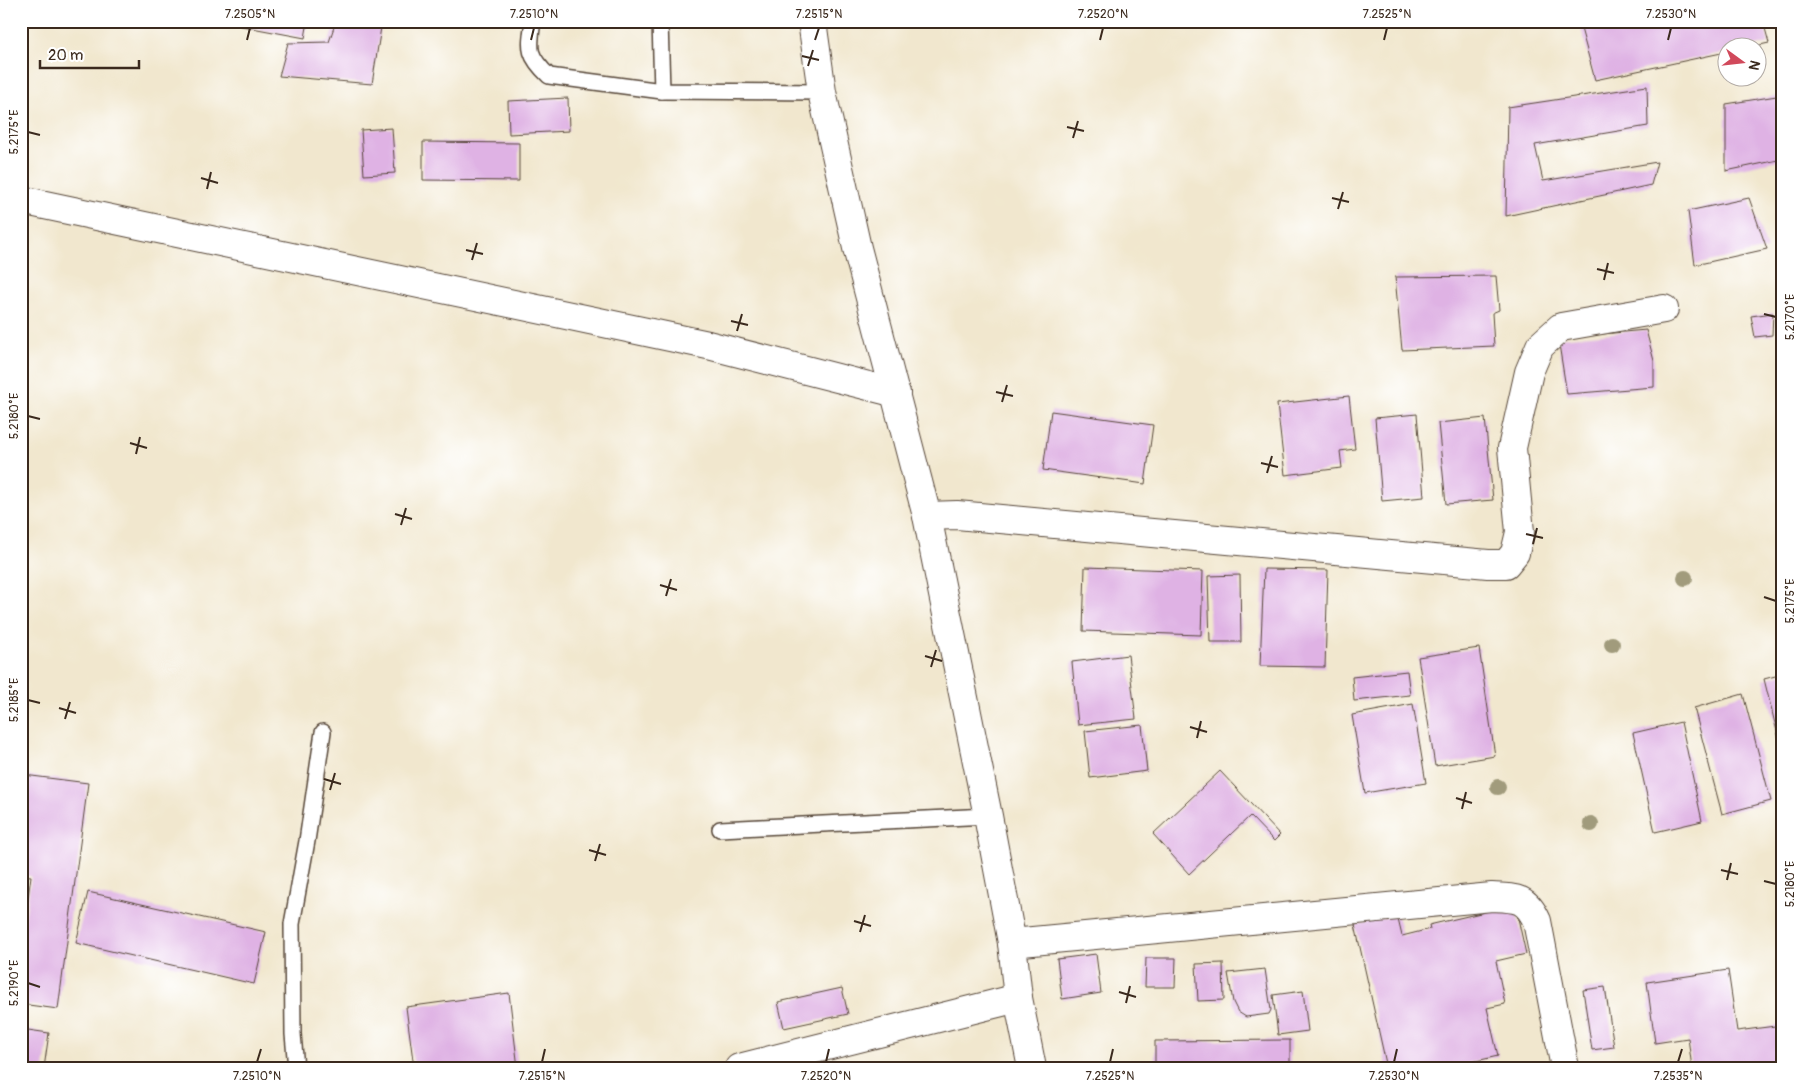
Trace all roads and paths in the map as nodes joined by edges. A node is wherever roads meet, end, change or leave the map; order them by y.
1 (533, 21) edge
2 (660, 21) edge
3 (812, 21) edge
4 (662, 91) junction
5 (822, 92) junction
6 (21, 200) edge
7 (1664, 309) dead end
8 (896, 393) junction
9 (927, 516) junction
10 (323, 732) dead end
11 (988, 816) junction
12 (720, 828) dead end
13 (1012, 943) junction
14 (1018, 998) junction
15 (296, 1068) edge
16 (739, 1068) edge
17 (1032, 1068) edge
18 (1566, 1068) edge

1 - 4 lane
2 - 4 lane
3 - 5 street
4 - 5 lane
5 - 8 street
6 - 8 street
7 - 9 street
8 - 9 street
9 - 11 street
10 - 15 lane
11 - 12 lane
11 - 13 street
13 - 14 street
13 - 18 street
14 - 16 street
14 - 17 street

